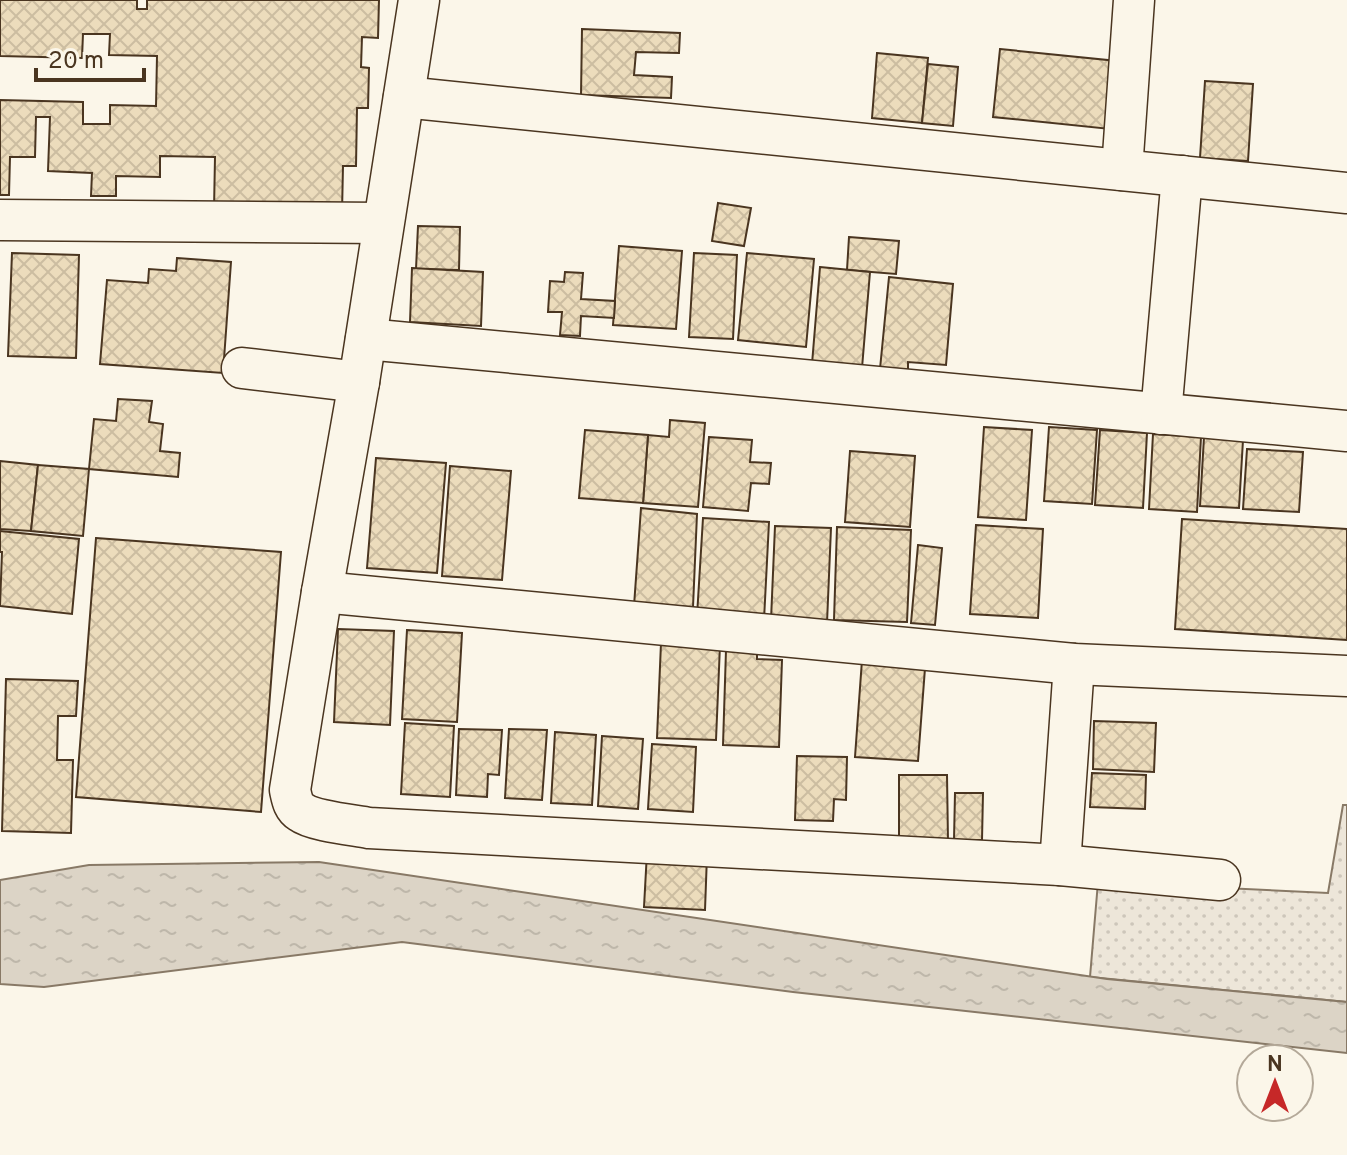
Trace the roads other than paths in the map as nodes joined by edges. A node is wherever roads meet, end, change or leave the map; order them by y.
1 (419, 0) edge
2 (1134, 0) edge
3 (404, 97) junction
4 (1122, 170) junction
5 (1182, 176) junction
6 (1347, 189) edge
7 (0, 220) edge
8 (383, 223) junction
9 (366, 339) junction
10 (242, 368) dead end
11 (359, 382) junction
12 (1161, 414) junction
13 (1347, 431) edge
14 (322, 592) junction
15 (1074, 664) junction
16 (1347, 676) edge
17 (1060, 865) junction
18 (1220, 880) dead end

1 - 3 street
2 - 4 street
3 - 4 street
3 - 8 street
4 - 5 street
5 - 6 street
5 - 12 street
7 - 8 street
8 - 9 street
9 - 11 street
9 - 12 street
10 - 11 street
11 - 14 street
12 - 13 street
14 - 15 street
14 - 17 street
15 - 16 street
15 - 17 street
17 - 18 street

